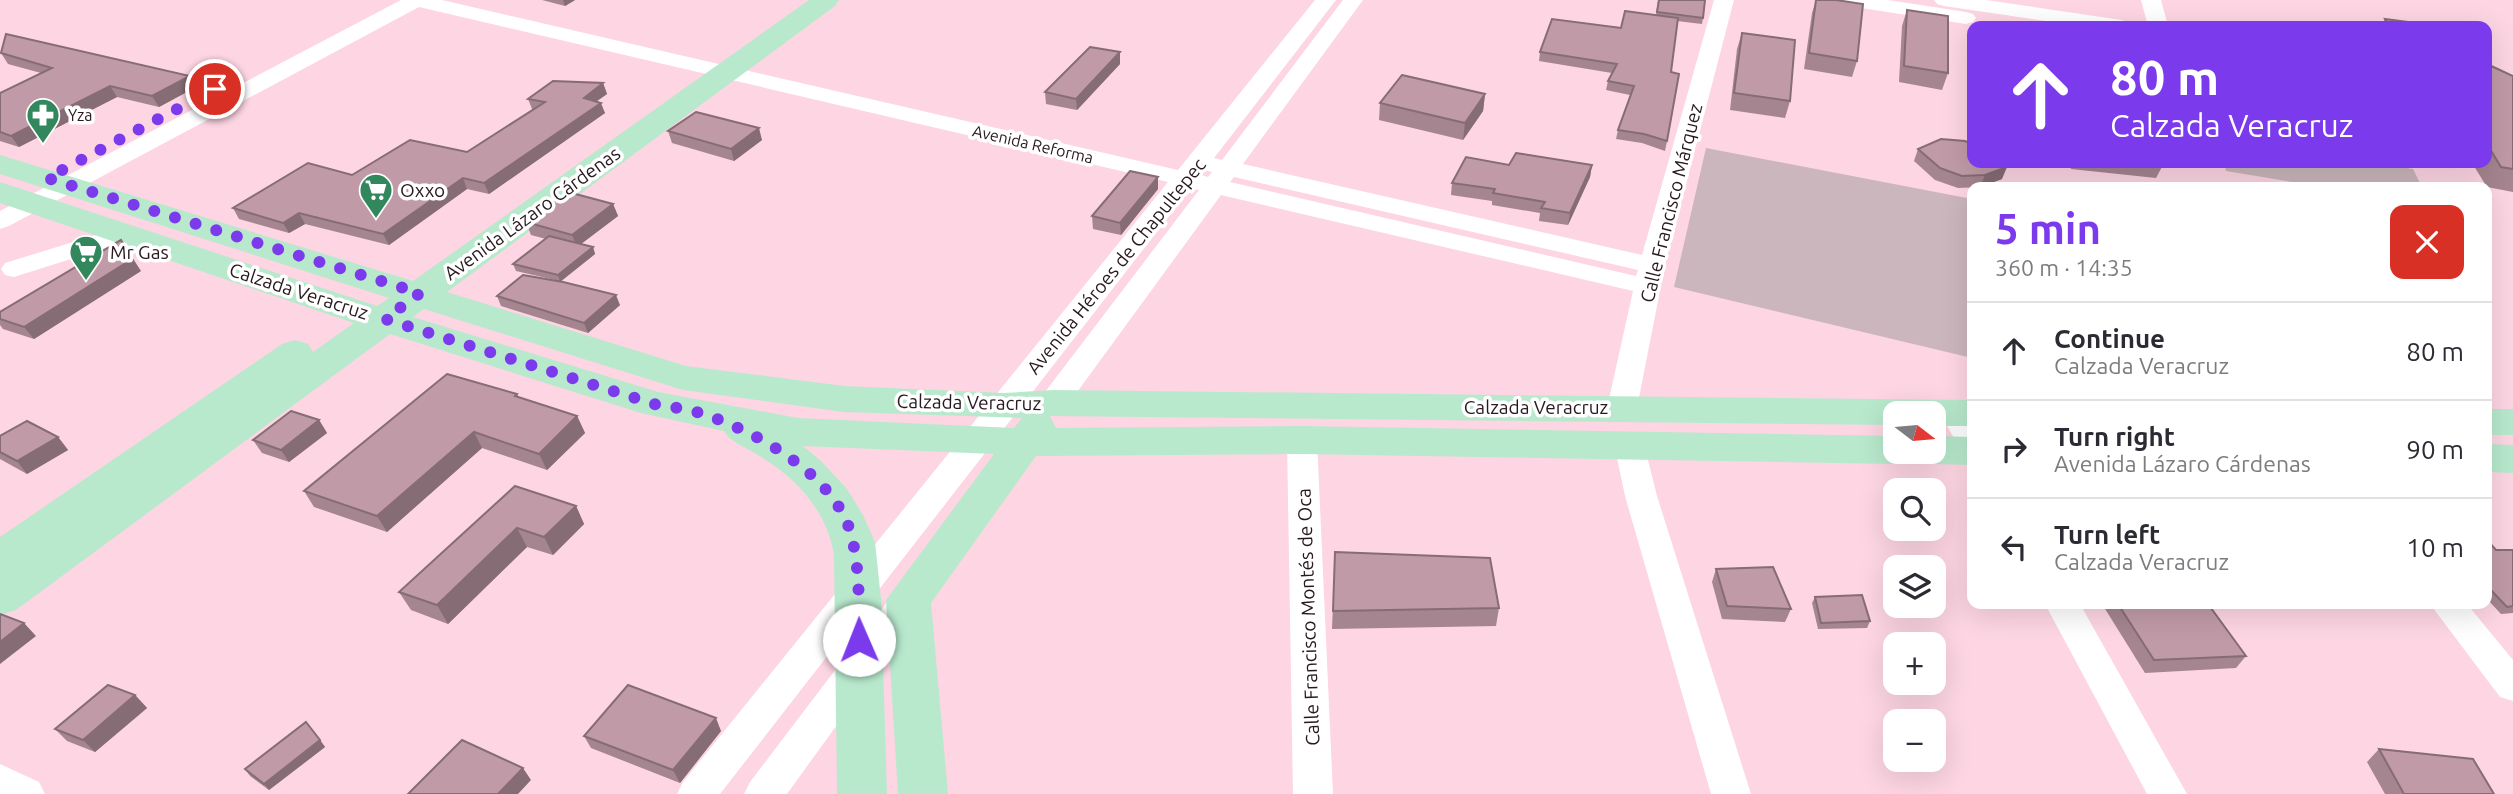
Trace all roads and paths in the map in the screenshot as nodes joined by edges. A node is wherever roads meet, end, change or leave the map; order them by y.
1 (384, 0) edge
2 (416, 0) edge
3 (496, 0) edge
4 (791, 0) edge
5 (827, 0) edge
6 (1326, 0) edge
7 (1353, 0) edge
8 (1724, 0) edge
9 (1848, 0) edge
10 (1944, 0) edge
11 (2151, 0) edge
12 (1989, 21) edge
13 (2087, 21) edge
14 (2157, 21) edge
15 (722, 62) junction
16 (1192, 170) junction
17 (1221, 177) junction
18 (20, 193) edge
19 (125, 234) junction
20 (14, 269) dead end
21 (1651, 276) junction
22 (387, 302) junction
23 (1054, 403) junction
24 (1004, 406) junction
25 (695, 412) junction
26 (2492, 422) edge
27 (2513, 422) edge
28 (1967, 423) edge
29 (1625, 426) junction
30 (1302, 440) junction
31 (974, 441) junction
32 (1025, 442) junction
33 (1883, 449) edge
34 (1946, 450) edge
35 (1967, 451) edge
36 (2492, 458) edge
37 (2513, 459) edge
38 (0, 559) edge
39 (858, 589) junction
40 (0, 598) edge
41 (908, 600) junction
42 (2065, 609) edge
43 (2451, 609) edge
44 (859, 667) junction
45 (2513, 687) edge
46 (0, 781) edge
47 (25, 794) edge
48 (697, 794) edge
49 (764, 794) edge
50 (862, 794) edge
51 (923, 794) edge
52 (1314, 794) edge
53 (1731, 794) edge
54 (2167, 794) edge

1 - 18 street
2 - 15 street, Avenida Reforma
2 - 18 street
3 - 15 street, Avenida Reforma
4 - 15 main road, Avenida Lázaro Cárdenas
5 - 15 main road, Avenida Lázaro Cárdenas
6 - 16 street, Avenida Héroes de Chapultepec
7 - 17 street, Avenida Héroes de Chapultepec
8 - 21 street, Calle Francisco Márquez
9 - 12 street
10 - 13 street
11 - 14 street
15 - 16 street, Avenida Reforma
15 - 22 main road, Avenida Lázaro Cárdenas
16 - 17 street, Avenida Reforma
16 - 24 street, Avenida Héroes de Chapultepec
17 - 21 street, Avenida Reforma
17 - 23 street, Avenida Héroes de Chapultepec
18 - 19 main road, Calzada Veracruz
18 - 22 main road, Calzada Veracruz
19 - 20 street
19 - 22 main road, Calzada Veracruz
21 - 29 street, Calle Francisco Márquez
22 - 24 main road, Calzada Veracruz
22 - 25 main road, Calzada Veracruz
22 - 38 main road, Avenida Lázaro Cárdenas
22 - 40 main road, Avenida Lázaro Cárdenas
23 - 24 main road, Calzada Veracruz
23 - 29 main road, Calzada Veracruz
23 - 32 main road, Avenida Héroes de Chapultepec
24 - 31 street, Avenida Héroes de Chapultepec
25 - 31 main road, Calzada Veracruz
25 - 39 main road
26 - 27 main road
28 - 29 main road, Calzada Veracruz
29 - 30 main road, Calzada Veracruz
29 - 33 main road, Calzada Veracruz
29 - 53 street, Calle Francisco Márquez
30 - 32 main road, Calzada Veracruz
30 - 52 street, Calle Francisco Montés de Oca
31 - 32 main road, Calzada Veracruz
31 - 39 street, Avenida Héroes de Chapultepec
32 - 41 main road, Avenida Héroes de Chapultepec
34 - 35 main road
36 - 37 main road
39 - 44 main road
39 - 48 street, Avenida Héroes de Chapultepec
41 - 44 street, Avenida Héroes de Chapultepec
41 - 51 main road
42 - 54 street
43 - 45 street
44 - 49 street, Avenida Héroes de Chapultepec
44 - 50 main road
46 - 47 street

